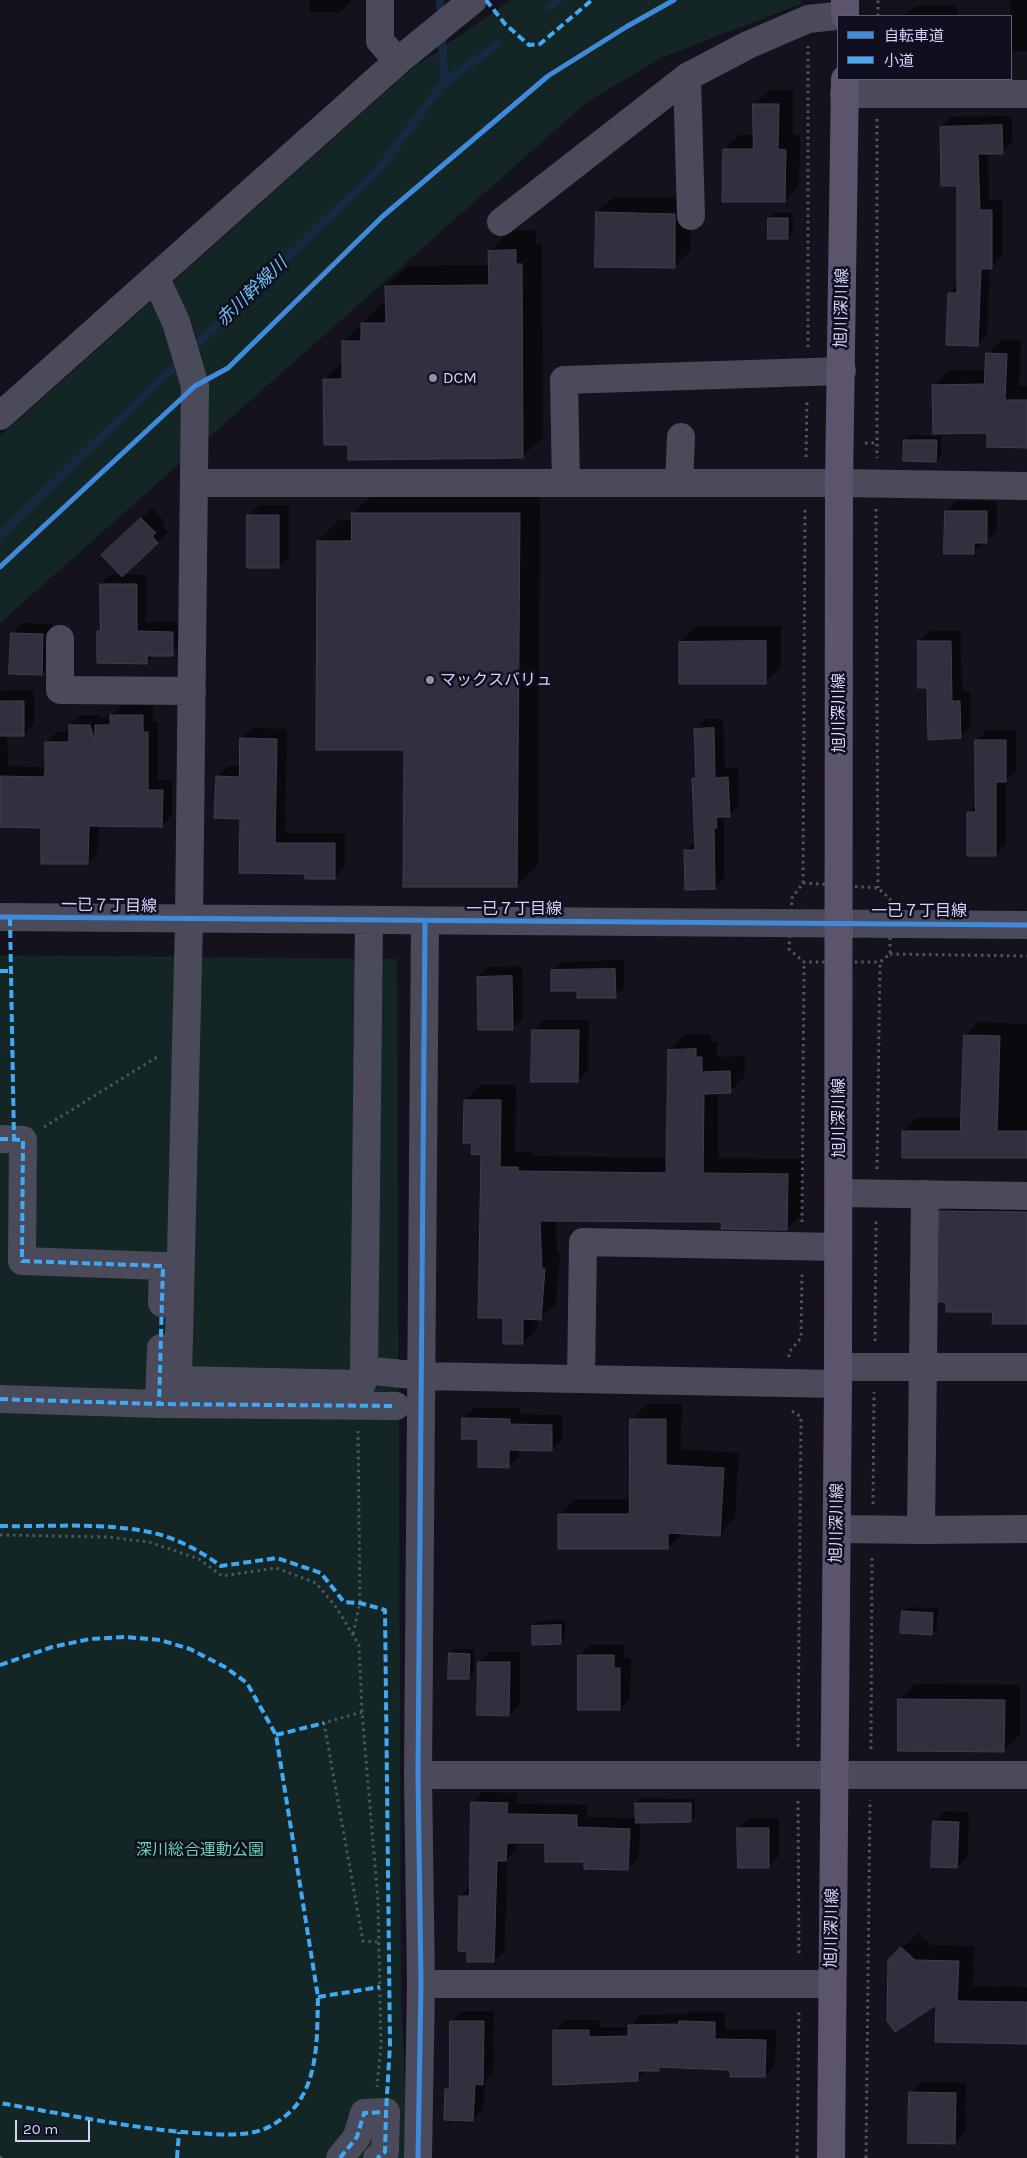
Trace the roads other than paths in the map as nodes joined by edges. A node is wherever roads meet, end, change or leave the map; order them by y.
1 (380, 0) edge
2 (473, 0) edge
3 (845, 10) edge
4 (398, 60) junction
5 (687, 77) junction
6 (845, 86) edge
7 (1027, 94) edge
8 (691, 216) dead end
9 (501, 222) dead end
10 (156, 279) junction
11 (842, 371) junction
12 (0, 416) edge
13 (681, 437) dead end
14 (194, 483) junction
15 (566, 483) junction
16 (679, 483) junction
17 (839, 483) junction
18 (1027, 486) edge
19 (60, 639) dead end
20 (192, 691) junction
21 (0, 918) edge
22 (189, 920) junction
23 (368, 921) junction
24 (425, 921) junction
25 (840, 923) junction
26 (1027, 924) edge
27 (11, 1140) edge
28 (839, 1193) junction
29 (925, 1194) junction
30 (1027, 1196) edge
31 (838, 1247) junction
32 (923, 1367) junction
33 (1027, 1367) edge
34 (364, 1370) junction
35 (422, 1376) junction
36 (838, 1376) junction
37 (581, 1379) junction
38 (0, 1399) edge
39 (159, 1404) junction
40 (396, 1406) dead end
41 (837, 1529) junction
42 (921, 1530) junction
43 (1027, 1530) edge
44 (834, 1774) junction
45 (418, 1775) junction
46 (1027, 1775) edge
47 (421, 1984) junction
48 (832, 1984) junction
49 (340, 2158) edge
50 (377, 2158) edge
51 (418, 2158) edge
52 (832, 2158) edge

1 - 4 street
2 - 4 street
3 - 5 street
4 - 10 street
5 - 8 street
5 - 9 street
6 - 7 street
6 - 11 main road, 旭川深川線
10 - 12 street
10 - 14 street
11 - 15 street
11 - 17 main road, 旭川深川線
13 - 16 street
14 - 15 street
14 - 20 street
15 - 16 street
16 - 17 street
17 - 18 street
17 - 25 main road, 旭川深川線
19 - 20 street
20 - 22 street
21 - 22 street, 一已７丁目線
22 - 23 street, 一已７丁目線
22 - 34 street
23 - 24 street, 一已７丁目線
23 - 34 street
24 - 25 street, 一已７丁目線
24 - 35 street
25 - 26 street, 一已７丁目線
25 - 28 main road, 旭川深川線
27 - 39 street
28 - 29 street
28 - 31 main road, 旭川深川線
29 - 30 street
29 - 32 street
31 - 36 main road, 旭川深川線
31 - 37 street
32 - 33 street
32 - 36 street
32 - 42 street
34 - 35 street
35 - 37 street
35 - 45 street
36 - 37 street
36 - 41 main road, 旭川深川線
38 - 39 street
39 - 40 street
41 - 42 street
41 - 44 main road, 旭川深川線
42 - 43 street
44 - 45 street
44 - 46 street
44 - 48 main road, 旭川深川線
45 - 47 street
47 - 48 street
47 - 51 street
48 - 52 main road, 旭川深川線
49 - 50 street

